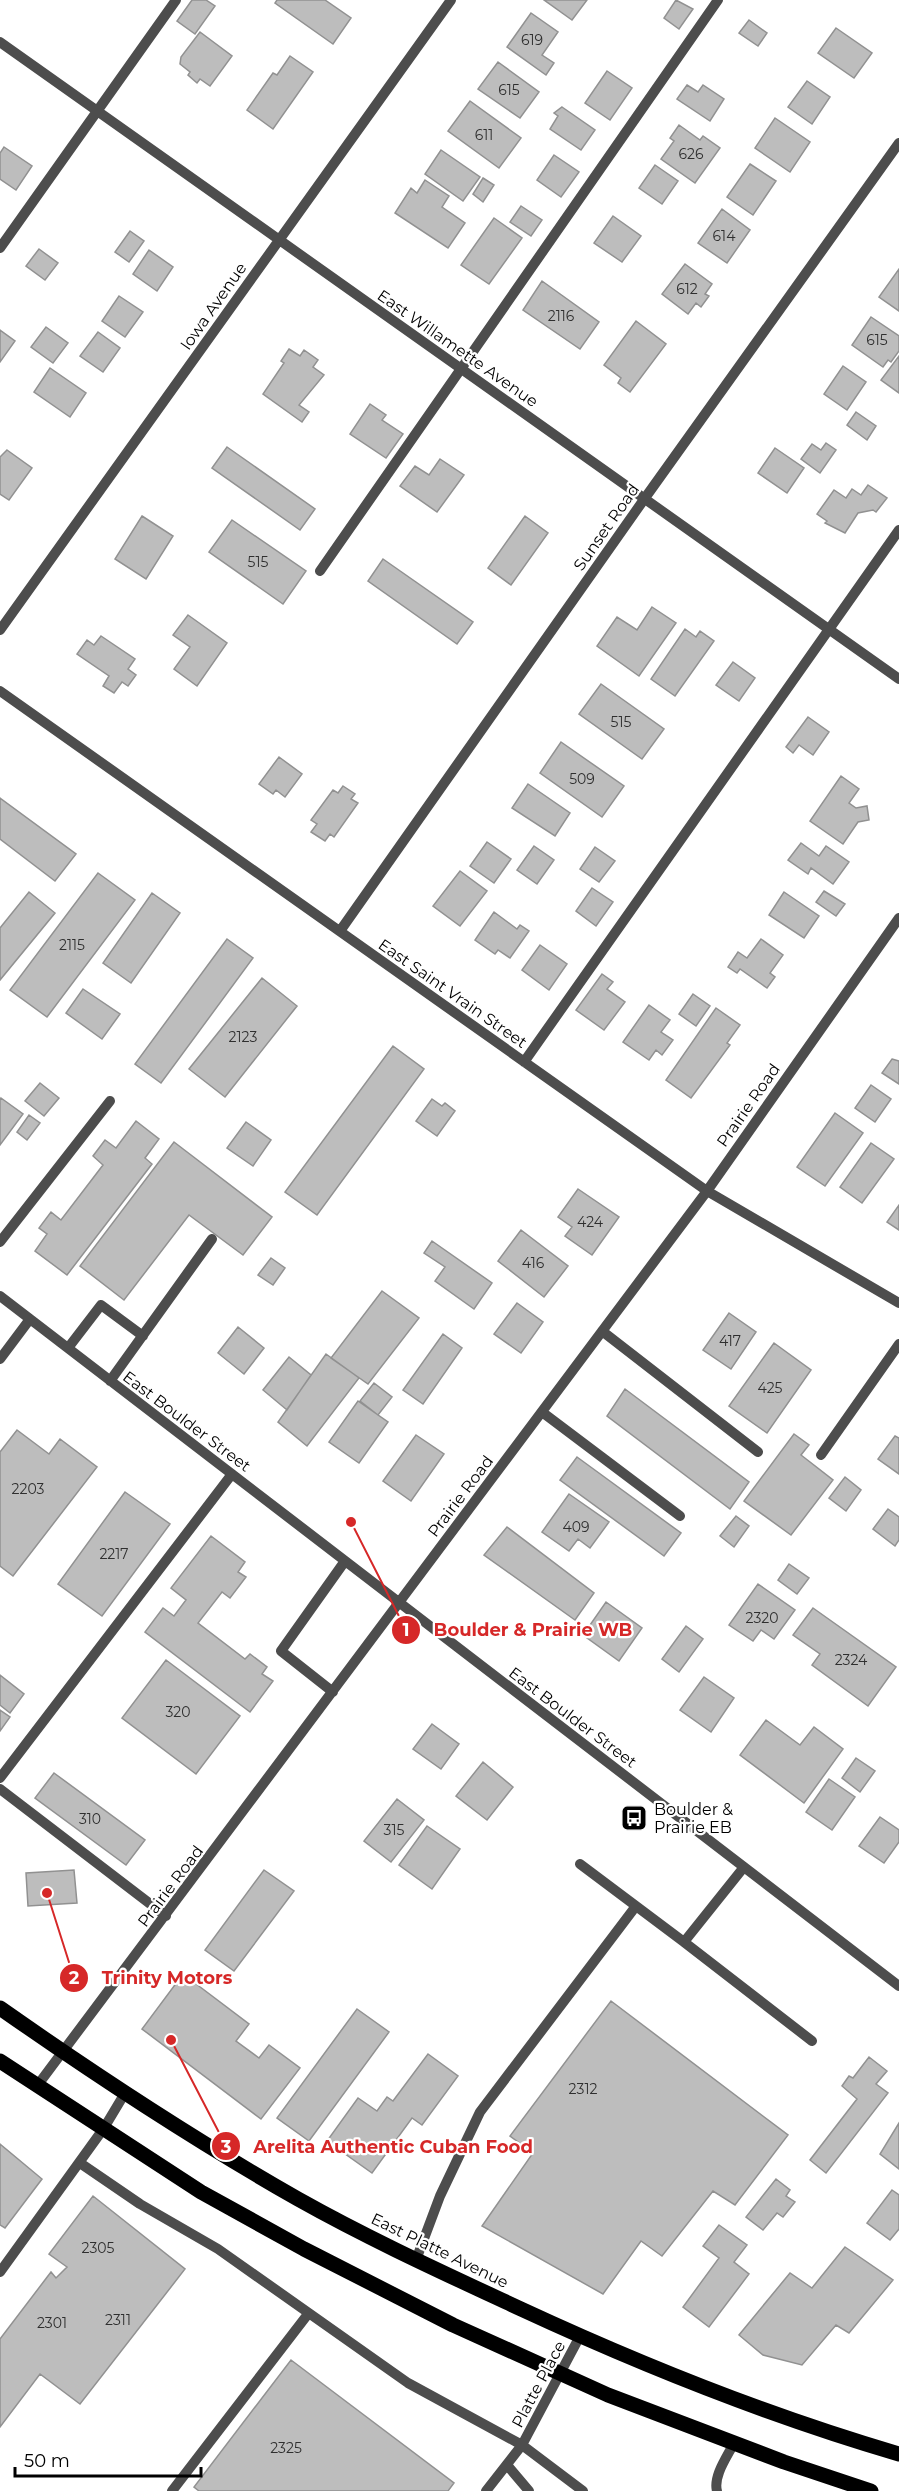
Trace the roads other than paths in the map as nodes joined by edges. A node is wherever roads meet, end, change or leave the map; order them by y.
1 (176, 0) edge
2 (451, 0) edge
3 (718, 0) edge
4 (0, 42) edge
5 (98, 111) junction
6 (899, 143) edge
7 (279, 240) junction
8 (0, 248) edge
9 (462, 368) junction
10 (645, 498) junction
11 (899, 530) edge
12 (320, 571) dead end
13 (828, 628) junction
14 (0, 630) edge
15 (899, 679) edge
16 (0, 691) edge
17 (899, 918) edge
18 (340, 931) junction
19 (524, 1062) junction
20 (111, 1101) dead end
21 (707, 1191) junction
22 (212, 1239) dead end
23 (0, 1242) edge
24 (0, 1296) edge
25 (899, 1302) edge
26 (30, 1319) junction
27 (602, 1331) junction
28 (143, 1336) junction
29 (899, 1344) edge
30 (68, 1348) junction
31 (0, 1359) edge
32 (110, 1381) junction
33 (542, 1412) junction
34 (758, 1452) dead end
35 (821, 1455) dead end
36 (232, 1474) junction
37 (680, 1516) dead end
38 (345, 1561) junction
39 (399, 1602) junction
40 (333, 1692) junction
41 (0, 1778) edge
42 (0, 1789) edge
43 (580, 1864) dead end
44 (744, 1867) junction
45 (636, 1906) junction
46 (166, 1916) junction
47 (684, 1942) junction
48 (899, 1986) edge
49 (0, 2008) edge
50 (812, 2041) dead end
51 (63, 2052) junction
52 (0, 2061) edge
53 (37, 2086) junction
54 (125, 2093) junction
55 (104, 2128) junction
56 (80, 2163) junction
57 (416, 2260) junction
58 (0, 2272) edge
59 (308, 2314) junction
60 (580, 2336) junction
61 (561, 2374) junction
62 (734, 2443) junction
63 (522, 2445) junction
64 (899, 2454) edge
65 (507, 2465) junction
66 (841, 2487) edge
67 (172, 2491) edge
68 (486, 2491) edge
69 (530, 2491) edge
70 (583, 2491) edge
71 (717, 2491) edge
72 (871, 2491) edge

1 - 5 street
2 - 7 street, Iowa Avenue
3 - 9 street
4 - 5 street, East Willamette Avenue
5 - 7 street, East Willamette Avenue
5 - 8 street
6 - 10 street, Sunset Road
7 - 9 street, East Willamette Avenue
7 - 14 street, Iowa Avenue
9 - 10 street, East Willamette Avenue
9 - 12 street
10 - 13 street, East Willamette Avenue
10 - 18 street, Sunset Road
11 - 13 street
13 - 15 street, East Willamette Avenue
13 - 19 street
16 - 18 street, East Saint Vrain Street
17 - 21 street, Prairie Road
18 - 19 street, East Saint Vrain Street
19 - 21 street, East Saint Vrain Street
20 - 23 street
21 - 25 street, East Saint Vrain Street
21 - 27 street, Prairie Road
22 - 28 street
24 - 26 street, East Boulder Street
26 - 30 street, East Boulder Street
26 - 31 street
27 - 33 street, Prairie Road
27 - 34 street
28 - 30 street
28 - 32 street
29 - 35 street
30 - 32 street, East Boulder Street
32 - 36 street, East Boulder Street
33 - 37 street
33 - 39 street, Prairie Road
36 - 38 street, East Boulder Street
36 - 41 street
38 - 39 street, East Boulder Street
38 - 40 street
39 - 40 street, Prairie Road
39 - 44 street, East Boulder Street
40 - 46 street, Prairie Road
42 - 46 street
43 - 45 street
44 - 47 street
44 - 48 street, East Boulder Street
45 - 47 street
45 - 57 street
46 - 51 street, Prairie Road
47 - 50 street
49 - 51 main road, East Platte Avenue
51 - 53 street, Prairie Road
51 - 54 main road, East Platte Avenue
52 - 53 main road
53 - 55 main road
54 - 55 street
54 - 57 main road, East Platte Avenue
55 - 56 street
55 - 61 main road
56 - 58 street
56 - 59 street
57 - 60 main road, East Platte Avenue
59 - 63 street
59 - 67 street
60 - 61 street, Platte Place
60 - 64 main road, East Platte Avenue
61 - 62 main road
61 - 63 street, Platte Place
62 - 66 main road
62 - 71 street
63 - 65 street, Platte Place
63 - 70 street, Platte Place
65 - 68 street, Platte Place
65 - 69 street
66 - 72 main road

